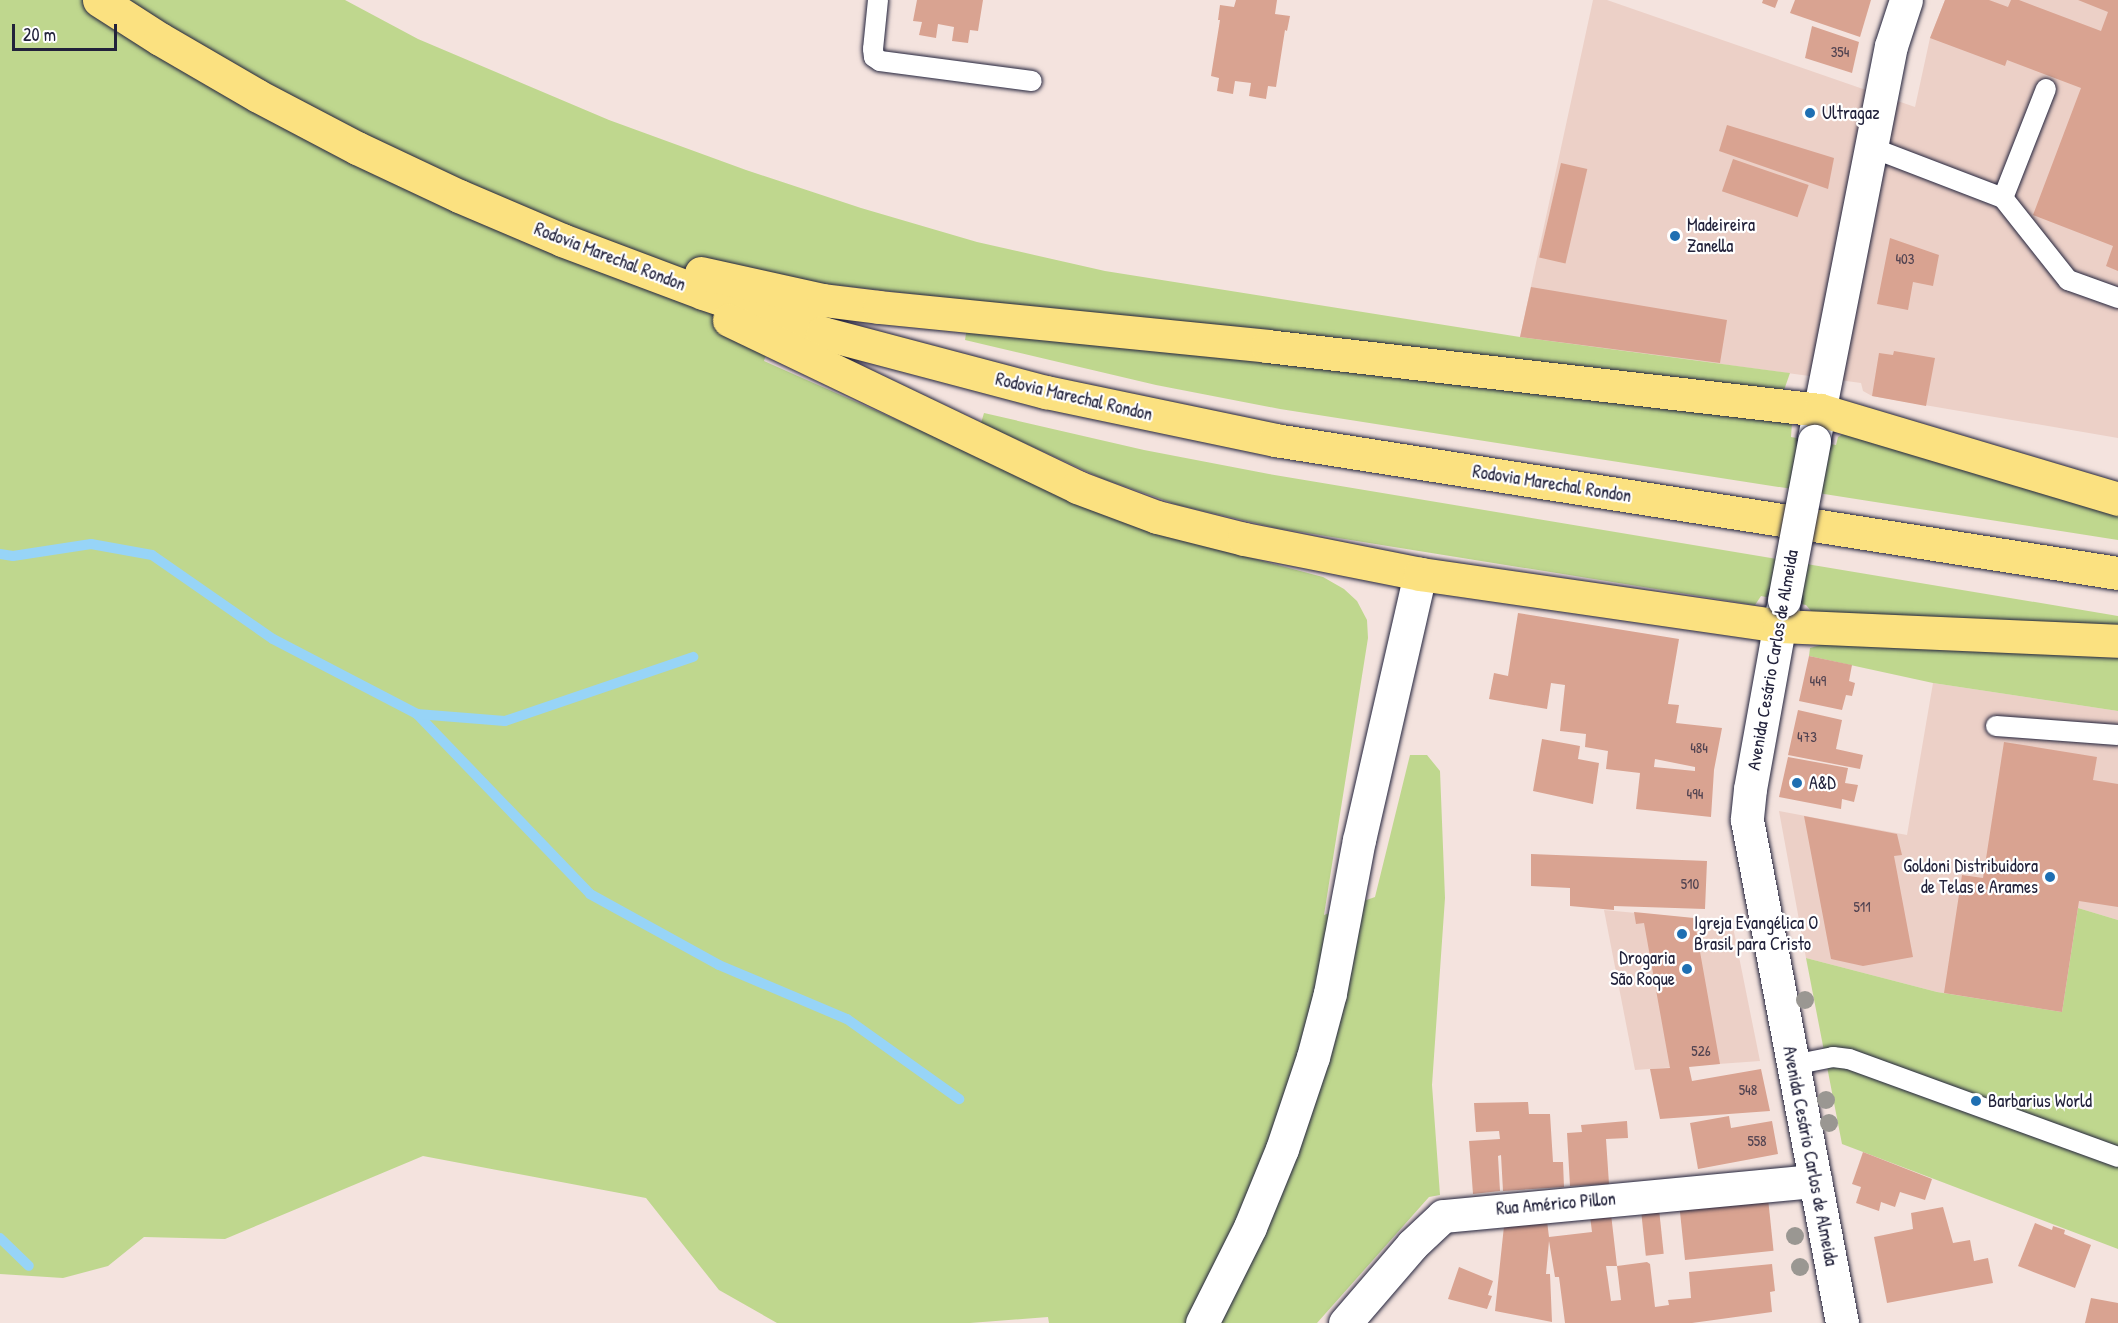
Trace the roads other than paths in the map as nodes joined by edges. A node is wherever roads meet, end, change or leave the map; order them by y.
1 (99, 0) edge
2 (878, 0) edge
3 (1906, 0) edge
4 (1032, 81) dead end
5 (2046, 88) dead end
6 (1870, 147) junction
7 (2003, 198) junction
8 (562, 240) junction
9 (2118, 298) edge
10 (1817, 425) junction
11 (2118, 499) edge
12 (2118, 573) edge
13 (1419, 574) junction
14 (1781, 613) junction
15 (2118, 641) edge
16 (1996, 726) dead end
17 (2118, 735) edge
18 (1793, 1065) junction
19 (2118, 1157) edge
20 (1815, 1181) junction
21 (1202, 1323) edge
22 (1345, 1323) edge
23 (1842, 1323) edge

1 - 8 main road, Rodovia Marechal Rondon
2 - 4 lane
3 - 6 main road, Avenida Cesário Carlos de Almeida
5 - 7 lane
6 - 7 lane
6 - 10 main road, Avenida Cesário Carlos de Almeida
7 - 9 lane
8 - 10 main road
8 - 12 main road, Rodovia Marechal Rondon
8 - 13 main road
10 - 11 main road
10 - 14 main road, Avenida Cesário Carlos de Almeida, bridge
13 - 14 main road
13 - 21 main road
14 - 15 main road
14 - 18 main road, Avenida Cesário Carlos de Almeida
16 - 17 lane
18 - 19 lane
18 - 20 main road, Avenida Cesário Carlos de Almeida
20 - 22 main road, Rua Américo Pillon
20 - 23 main road, Avenida Cesário Carlos de Almeida

